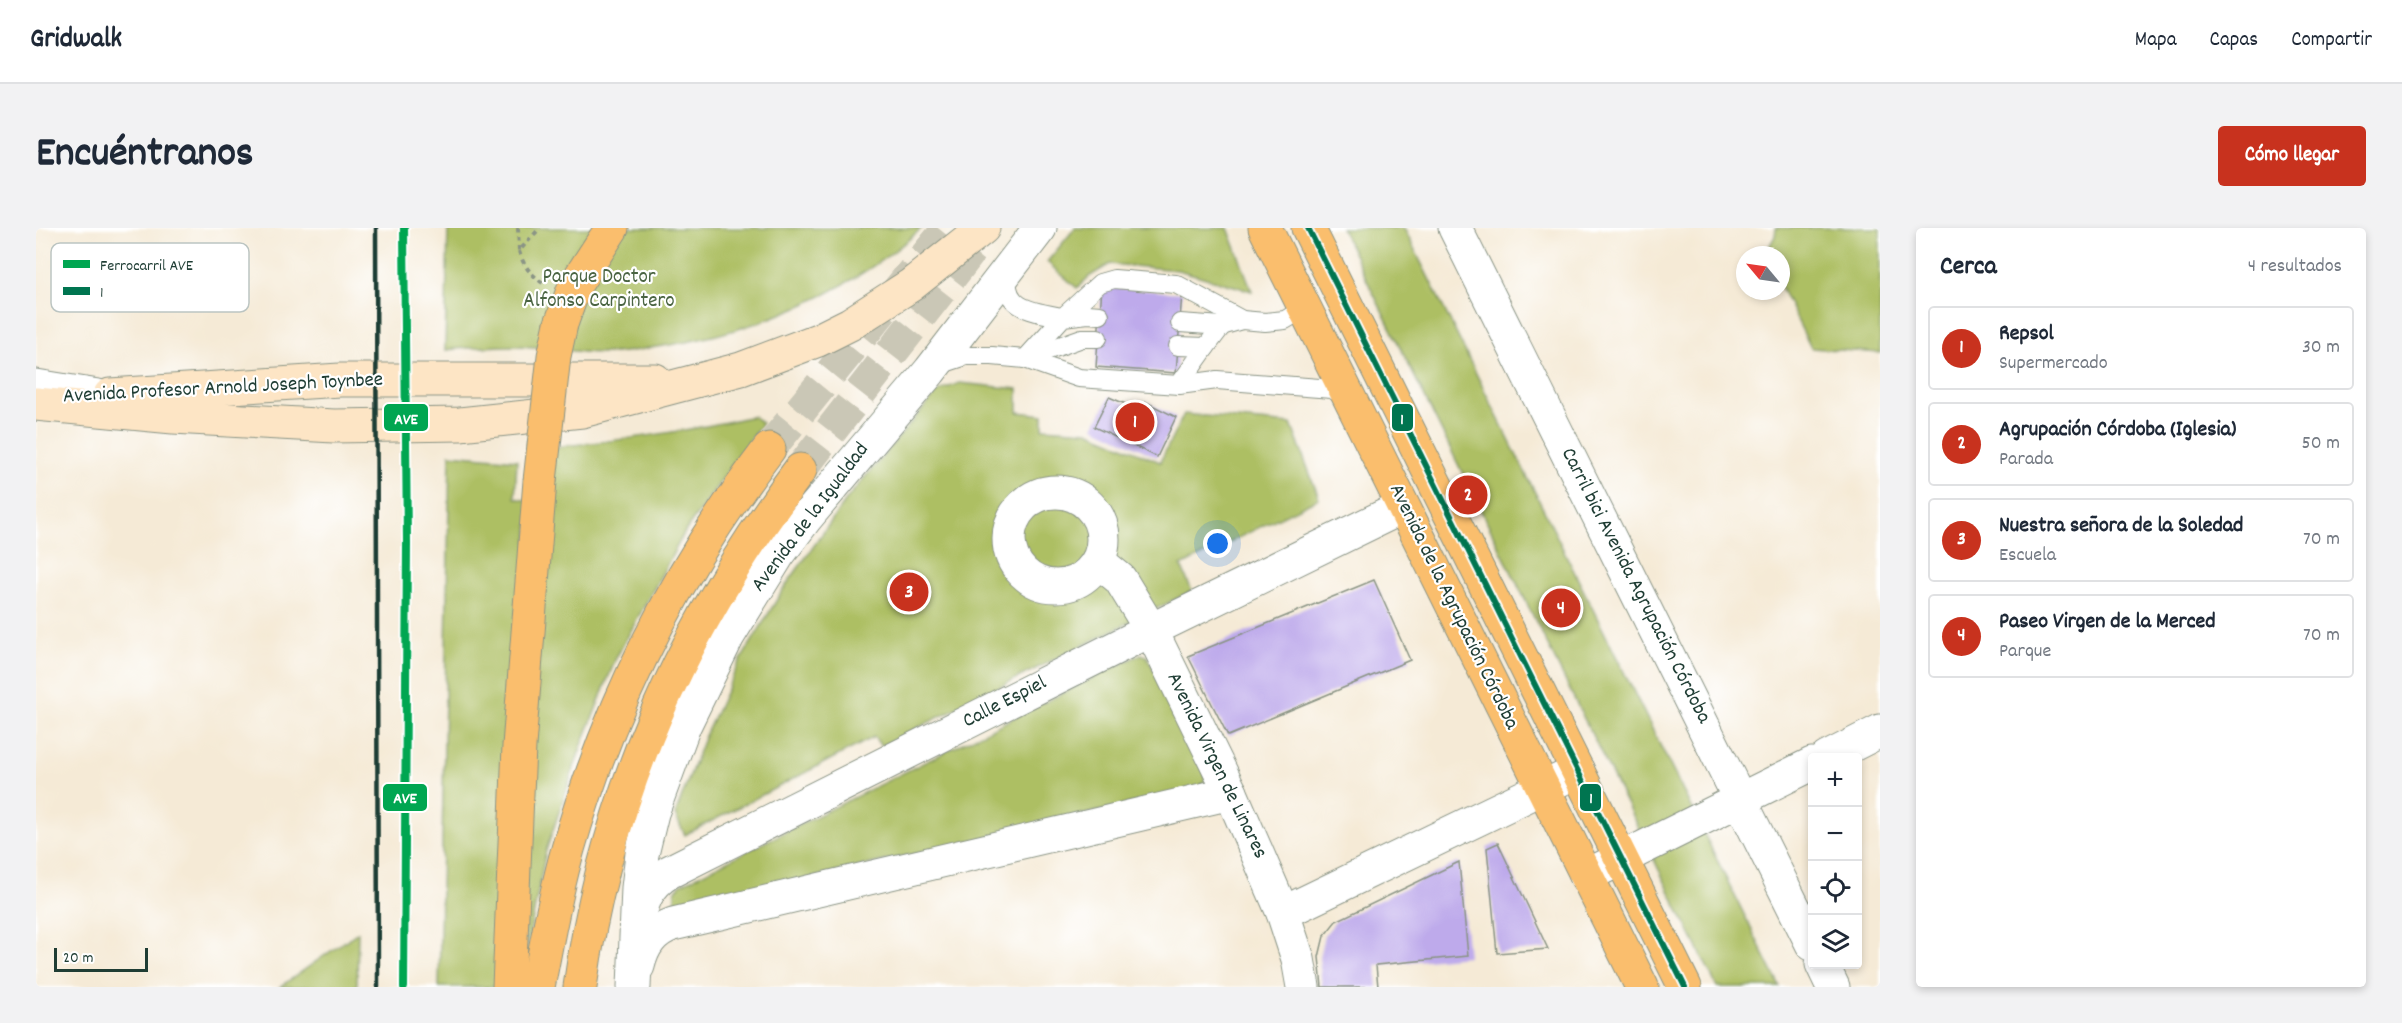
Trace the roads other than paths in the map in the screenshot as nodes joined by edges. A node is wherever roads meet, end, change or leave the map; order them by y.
1 (612, 228) edge
2 (983, 228) edge
3 (1040, 228) edge
4 (1265, 228) edge
5 (1308, 228) edge
6 (1455, 228) edge
7 (1010, 266) junction
8 (1296, 291) junction
9 (1100, 315) dead end
10 (1063, 317) junction
11 (1242, 320) junction
12 (1180, 323) dead end
13 (1222, 326) junction
14 (1098, 338) dead end
15 (1178, 346) dead end
16 (1206, 347) junction
17 (1025, 359) junction
18 (930, 371) junction
19 (699, 380) junction
20 (1179, 385) junction
21 (39, 401) edge
22 (1354, 408) junction
23 (769, 449) tunnel mouth
24 (800, 470) tunnel mouth
25 (1403, 507) junction
26 (1098, 561) dead end
27 (1151, 630) junction
28 (1880, 731) edge
29 (1837, 753) edge
30 (1808, 766) edge
31 (1578, 771) junction
32 (1543, 789) junction
33 (1231, 793) junction
34 (1742, 799) junction
35 (1621, 858) junction
36 (1586, 876) junction
37 (1283, 913) junction
38 (637, 928) junction
39 (1808, 936) edge
40 (1824, 969) edge
41 (634, 984) edge
42 (509, 987) edge
43 (538, 987) edge
44 (580, 987) edge
45 (1303, 987) edge
46 (1642, 987) edge
47 (1685, 987) edge
48 (1833, 987) edge

1 - 42 main road, bridge
2 - 19 main road, Avenida Profesor Arnold Joseph Toynbee
3 - 7 street, Avenida de la Igualdad
4 - 8 main road, Avenida de la Agrupación Córdoba
5 - 31 main road, Avenida de la Agrupación Córdoba
6 - 34 street, Carril bici Avenida Agrupación Córdoba
7 - 10 lane
7 - 18 street, Avenida de la Igualdad
8 - 11 lane
8 - 22 main road, Avenida de la Agrupación Córdoba
9 - 10 lane
10 - 11 lane
10 - 17 lane
11 - 13 lane
12 - 13 lane
13 - 16 lane
14 - 17 lane
15 - 16 lane
16 - 20 lane
17 - 18 lane
17 - 20 lane
18 - 38 street, Avenida de la Igualdad
19 - 21 main road, Avenida Profesor Arnold Joseph Toynbee
19 - 21 main road, Avenida Profesor Arnold Joseph Toynbee
20 - 22 lane
22 - 25 main road, Avenida de la Agrupación Córdoba
23 - 43 main road
24 - 44 main road, Avenida de la Igualdad
25 - 27 street, Calle Espiel
25 - 32 main road, Avenida de la Agrupación Córdoba
26 - 27 street, Avenida Virgen de Linares
27 - 33 street, Avenida Virgen de Linares
27 - 38 street, Calle Espiel
28 - 29 street
30 - 34 street
31 - 32 street
31 - 35 main road, Avenida de la Agrupación Córdoba
32 - 36 main road, Avenida de la Agrupación Córdoba
32 - 37 street
33 - 37 street, Avenida Virgen de Linares
33 - 41 street
34 - 35 street
34 - 39 street, Carril bici Avenida Agrupación Córdoba
35 - 36 street
35 - 47 main road, Avenida de la Agrupación Córdoba
36 - 46 main road, Avenida de la Agrupación Córdoba
37 - 45 street, Avenida Virgen de Linares
38 - 41 street, Avenida de la Igualdad
40 - 48 street

